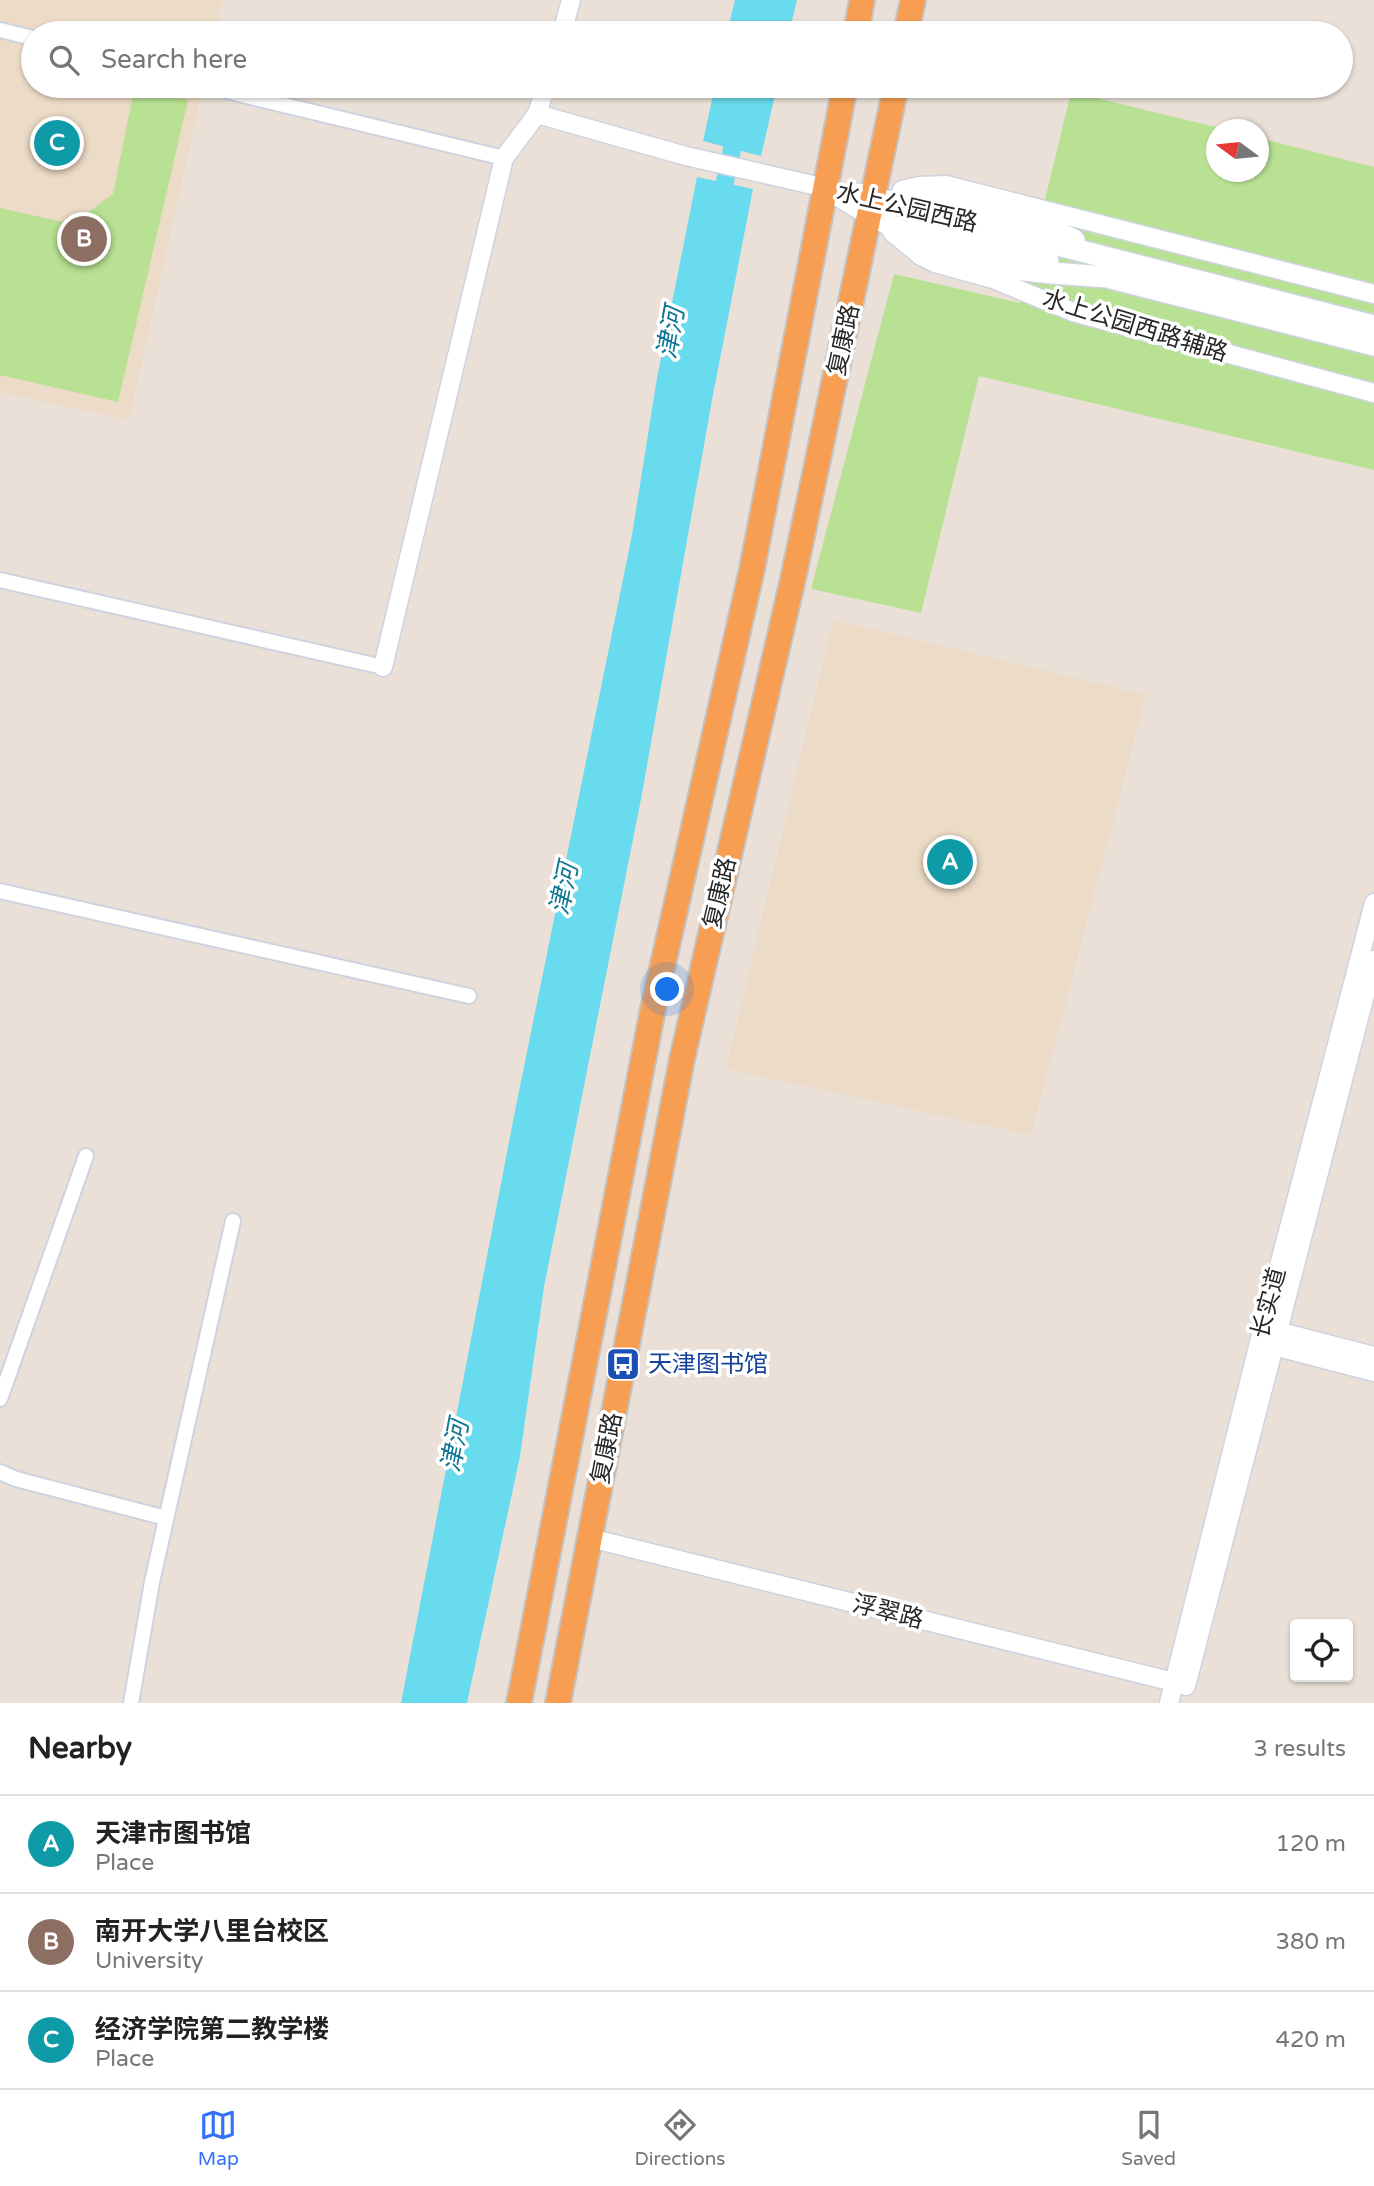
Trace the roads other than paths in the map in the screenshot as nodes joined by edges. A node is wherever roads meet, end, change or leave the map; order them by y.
1 (571, 0) edge
2 (862, 0) edge
3 (913, 0) edge
4 (565, 21) edge
5 (858, 21) edge
6 (909, 21) edge
7 (0, 30) edge
8 (21, 35) edge
9 (255, 98) edge
10 (542, 98) edge
11 (843, 98) edge
12 (894, 98) edge
13 (537, 114) junction
14 (503, 158) junction
15 (826, 188) junction
16 (872, 206) junction
17 (1108, 267) junction
18 (1374, 294) edge
19 (1374, 326) edge
20 (1374, 345) edge
21 (1374, 393) edge
22 (0, 580) edge
23 (383, 667) joint
24 (0, 891) edge
25 (1374, 903) edge
26 (1374, 960) edge
27 (469, 996) dead end
28 (86, 1156) dead end
29 (233, 1221) dead end
30 (1269, 1337) junction
31 (1374, 1356) edge
32 (1374, 1372) edge
33 (0, 1399) edge
34 (0, 1472) edge
35 (166, 1518) junction
36 (590, 1538) junction
37 (1180, 1683) junction
38 (131, 1703) edge
39 (519, 1703) edge
40 (558, 1703) edge
41 (1169, 1703) edge
42 (1181, 1703) edge

1 - 4 street
2 - 5 highway
3 - 6 highway
7 - 8 street
9 - 14 street
10 - 13 street
11 - 15 highway, 复康路
12 - 16 highway, 复康路
13 - 14 street
13 - 15 street
14 - 23 street
15 - 16 main road, 水上公园西路
15 - 39 highway, 复康路
16 - 17 main road, 水上公园西路
16 - 17 main road, 水上公园西路
16 - 18 street
16 - 21 street, 水上公园西路辅路
16 - 36 highway, 复康路
17 - 19 main road, 水上公园西路
17 - 20 main road, 水上公园西路
22 - 23 street
24 - 27 street
25 - 30 street, 长实道
26 - 30 street, 长实道
28 - 33 street
29 - 35 street
30 - 31 street
30 - 32 street
30 - 37 street, 长实道
34 - 35 street
35 - 38 street
36 - 37 street, 浮翠路
36 - 40 highway, 复康路
37 - 41 street, 长实道
37 - 42 street, 长实道

